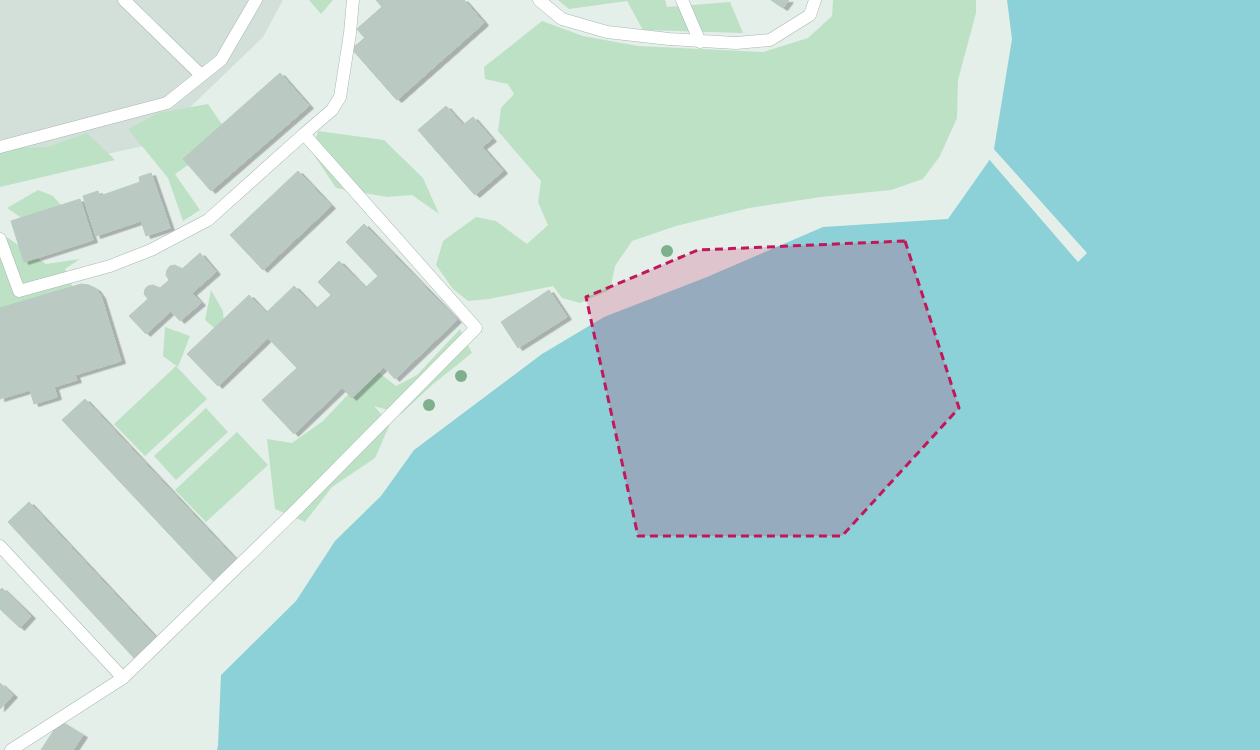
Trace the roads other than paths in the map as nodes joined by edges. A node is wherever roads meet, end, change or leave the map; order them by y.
1 (124, 0) edge
2 (256, 0) edge
3 (353, 0) edge
4 (539, 0) edge
5 (682, 0) edge
6 (815, 0) edge
7 (700, 42) junction
8 (201, 75) junction
9 (304, 134) junction
10 (0, 147) edge
11 (0, 239) edge
12 (0, 546) edge
13 (123, 678) junction
14 (11, 750) edge

1 - 8 lane
2 - 8 lane
3 - 9 lane
4 - 7 lane
5 - 7 lane
6 - 7 lane
8 - 10 lane
9 - 11 lane
9 - 13 lane
12 - 13 lane
13 - 14 lane

